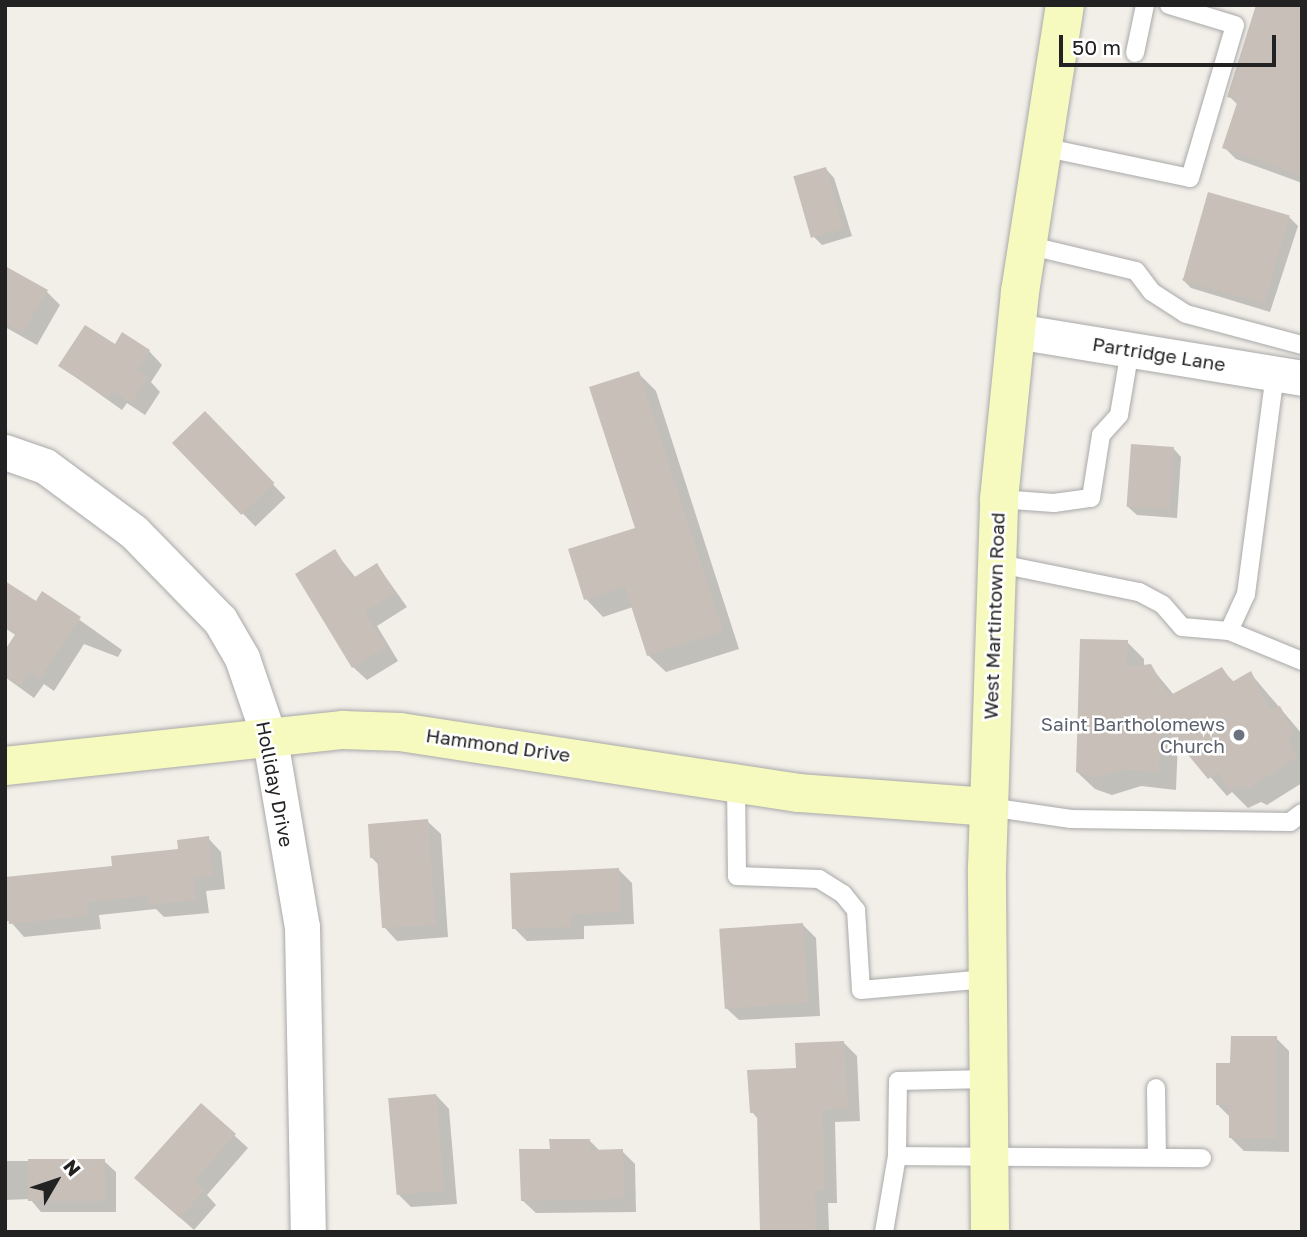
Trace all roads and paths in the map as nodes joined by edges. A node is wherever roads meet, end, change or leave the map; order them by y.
1 (1065, 5) edge
2 (1145, 5) edge
3 (1169, 5) edge
4 (1135, 53) dead end
5 (1042, 146) junction
6 (1027, 245) junction
7 (1016, 331) junction
8 (1302, 345) edge
9 (1130, 350) junction
10 (1289, 376) edge
11 (5, 452) edge
12 (999, 499) junction
13 (995, 563) junction
14 (1229, 631) junction
15 (1302, 661) edge
16 (270, 740) junction
17 (5, 766) edge
18 (736, 782) junction
19 (989, 807) junction
20 (1302, 813) edge
21 (988, 979) junction
22 (988, 1079) junction
23 (1156, 1088) dead end
24 (897, 1156) junction
25 (989, 1157) junction
26 (1157, 1157) junction
27 (1202, 1158) dead end
28 (308, 1232) edge
29 (884, 1232) edge
30 (990, 1232) edge

1 - 5 main road, West Martintown Road
2 - 4 lane
3 - 5 lane
5 - 6 main road, West Martintown Road
6 - 7 main road, West Martintown Road
6 - 8 lane
7 - 9 street, Partridge Lane
7 - 12 main road, West Martintown Road
9 - 10 street, Partridge Lane
9 - 12 lane
10 - 14 lane
11 - 16 street, Holliday Drive
12 - 13 main road, West Martintown Road
13 - 14 lane
13 - 19 main road, West Martintown Road
14 - 15 lane
16 - 17 main road, Hammond Drive
16 - 18 main road, Hammond Drive
16 - 28 street, Holliday Drive
18 - 19 main road, Hammond Drive
18 - 21 lane
19 - 20 lane
19 - 21 main road, West Martintown Road
21 - 22 main road, West Martintown Road
22 - 24 lane
22 - 25 main road, West Martintown Road
23 - 26 lane
24 - 25 lane
24 - 29 lane
25 - 26 lane
25 - 30 main road, West Martintown Road
26 - 27 lane

